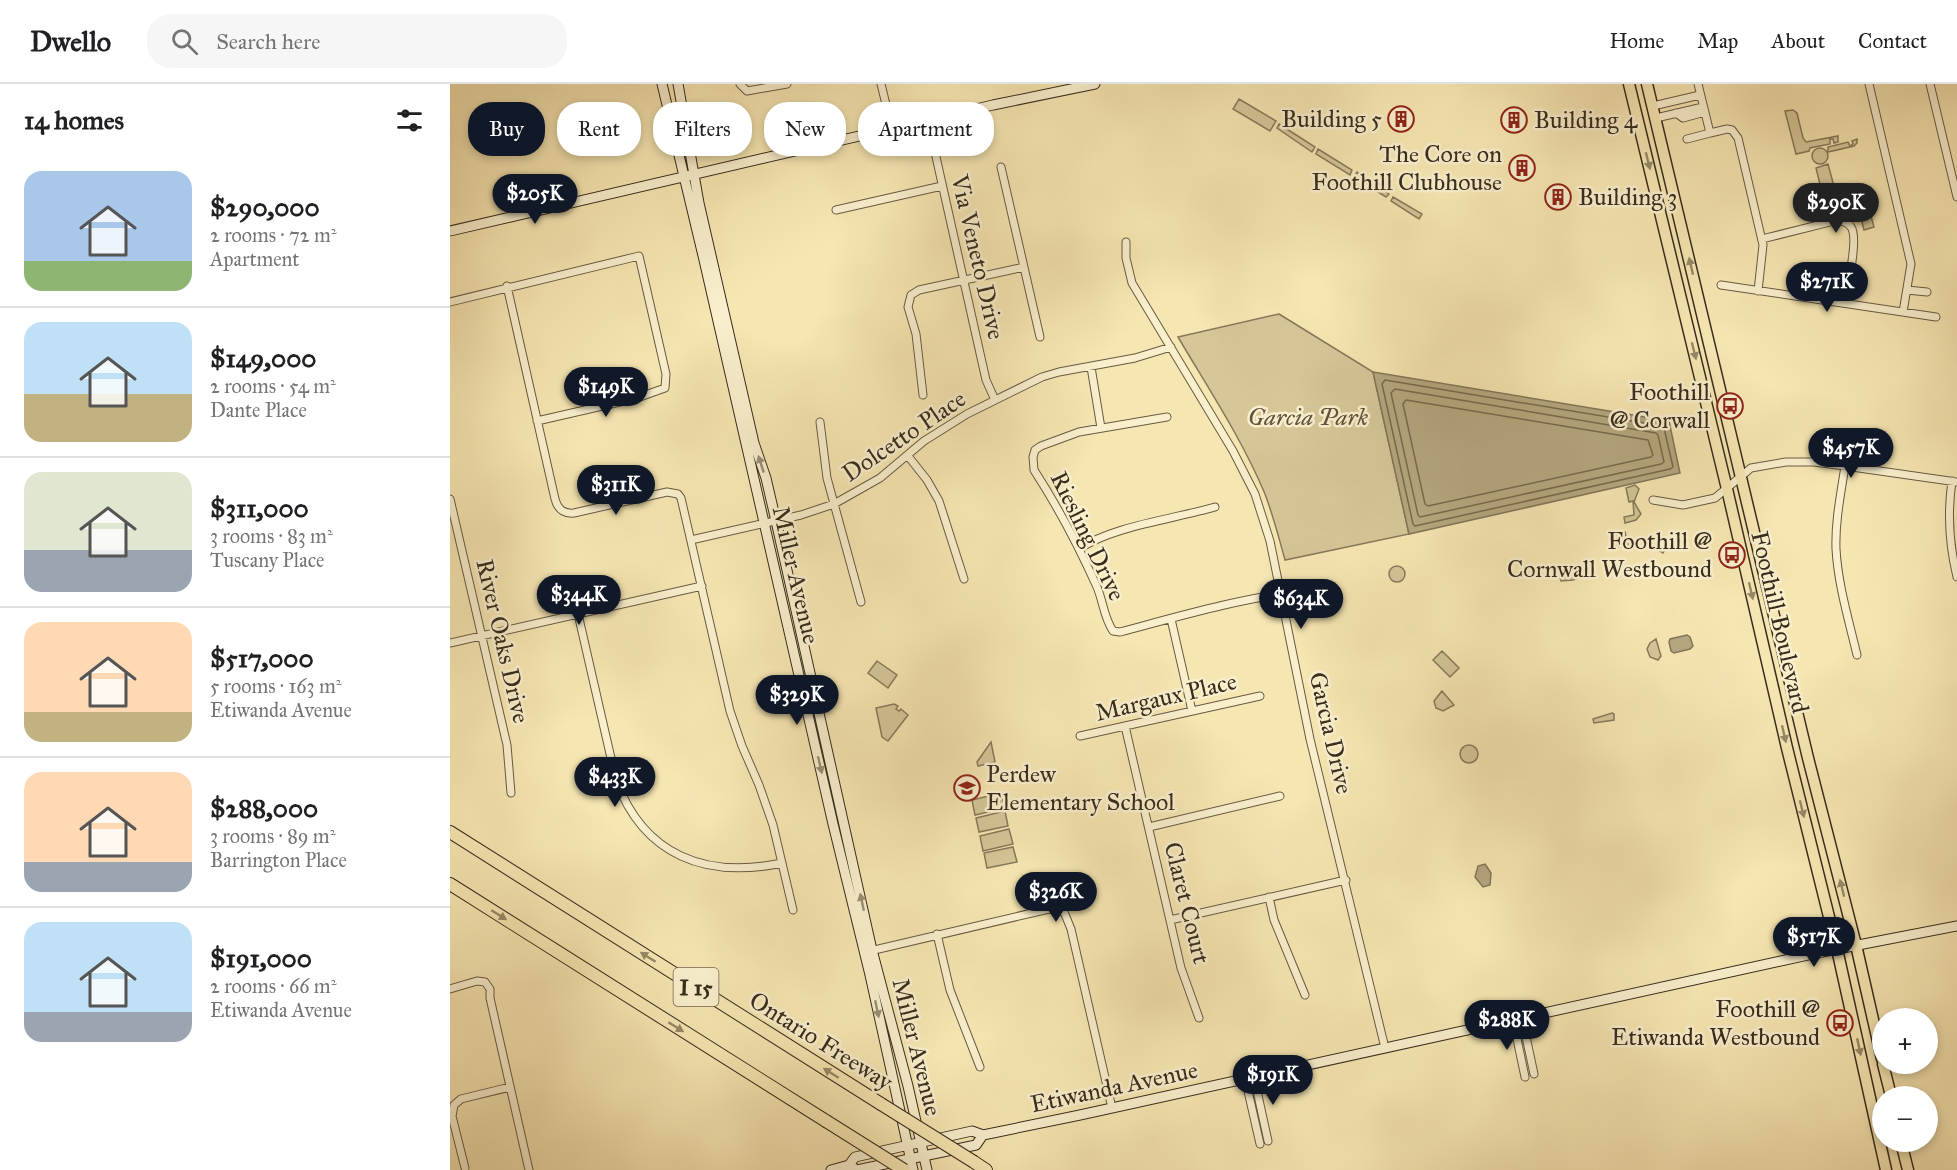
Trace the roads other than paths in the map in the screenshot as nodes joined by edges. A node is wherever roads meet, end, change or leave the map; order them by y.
1 (662, 84) edge
2 (678, 84) edge
3 (740, 84) edge
4 (787, 84) edge
5 (881, 84) edge
6 (1095, 84) edge
7 (1629, 84) edge
8 (1647, 84) edge
9 (1698, 84) edge
10 (1869, 84) edge
11 (1930, 84) edge
12 (1700, 95) junction
13 (885, 102) edge
14 (994, 106) edge
15 (1653, 106) junction
16 (1704, 110) junction
17 (1656, 118) junction
18 (1710, 133) junction
19 (858, 137) edge
20 (1687, 139) dead end
21 (936, 156) edge
22 (1001, 167) dead end
23 (689, 176) junction
24 (942, 186) junction
25 (1957, 197) edge
26 (836, 210) dead end
27 (450, 231) edge
28 (1762, 239) junction
29 (1126, 242) dead end
30 (1024, 267) junction
31 (963, 280) junction
32 (1721, 285) dead end
33 (507, 286) junction
34 (1907, 290) junction
35 (1758, 291) junction
36 (1927, 292) dead end
37 (450, 302) edge
38 (1844, 303) junction
39 (1903, 312) junction
40 (1936, 316) dead end
41 (1040, 337) dead end
42 (1171, 347) junction
43 (1091, 367) junction
44 (923, 395) dead end
45 (995, 400) junction
46 (1167, 417) dead end
47 (537, 421) junction
48 (820, 422) dead end
49 (1101, 428) junction
50 (908, 456) junction
51 (1845, 466) junction
52 (1741, 476) junction
53 (1954, 482) edge
54 (1727, 489) junction
55 (450, 499) edge
56 (1653, 500) dead end
57 (834, 504) junction
58 (1215, 507) dead end
59 (451, 512) edge
60 (776, 521) junction
61 (764, 524) junction
62 (692, 540) junction
63 (1079, 549) junction
64 (1957, 578) edge
65 (964, 579) dead end
66 (702, 586) junction
67 (1303, 591) dead end
68 (1281, 594) junction
69 (861, 602) dead end
70 (578, 614) junction
71 (1171, 618) junction
72 (482, 636) junction
73 (450, 643) edge
74 (1857, 655) dead end
75 (1260, 696) dead end
76 (1192, 711) junction
77 (1125, 726) junction
78 (1080, 736) dead end
79 (511, 793) dead end
80 (1280, 796) dead end
81 (1149, 827) junction
82 (450, 832) edge
83 (782, 863) junction
84 (1346, 880) junction
85 (450, 884) edge
86 (1269, 897) junction
87 (792, 910) dead end
88 (1170, 920) junction
89 (1957, 926) edge
90 (937, 934) junction
91 (1856, 945) junction
92 (1837, 949) junction
93 (868, 951) junction
94 (450, 989) edge
95 (1305, 995) dead end
96 (1872, 1014) edge
97 (1199, 1018) dead end
98 (1518, 1019) junction
99 (1385, 1048) junction
100 (980, 1067) dead end
101 (1534, 1074) dead end
102 (1249, 1077) junction
103 (1526, 1077) dead end
104 (510, 1087) junction
105 (1112, 1108) junction
106 (983, 1134) junction
107 (1268, 1141) dead end
108 (920, 1142) junction
109 (1260, 1144) dead end
110 (907, 1146) junction
111 (1904, 1152) edge
112 (923, 1156) junction
113 (849, 1165) junction
114 (907, 1165) edge
115 (465, 1168) dead end
116 (529, 1170) edge
117 (831, 1170) edge
118 (913, 1170) edge
119 (927, 1170) edge
120 (986, 1170) edge
121 (1886, 1170) edge
122 (1908, 1170) edge

1 - 23 main road, Miller Avenue
2 - 23 main road, Miller Avenue
3 - 4 street
5 - 13 street
6 - 14 main road
7 -> 54 main road, Foothill Boulevard
8 - 15 main road, Foothill Boulevard
9 - 12 street
10 - 34 street
11 - 25 street
12 - 15 street
12 - 16 street
15 - 17 main road, Foothill Boulevard
16 - 17 street
16 - 18 street
52 -> 17 main road, Foothill Boulevard
18 - 20 street
18 - 28 street
19 - 23 main road
21 - 24 street, Via Veneto Drive
22 - 30 street
23 - 27 main road
60 -> 23 main road, Miller Avenue
23 - 61 main road, Miller Avenue
24 - 26 street
24 - 31 street, Via Veneto Drive
28 - 35 street
28 - 38 street
29 - 42 street, Garcia Drive
30 - 31 street
30 - 41 street
31 - 44 street
31 - 45 street, Via Veneto Drive
32 - 35 street
33 - 37 street
33 - 47 street
33 - 47 street
34 - 36 street
34 - 39 street
35 - 38 street
38 - 39 street
39 - 40 street
42 - 43 street, Dolcetto Place
42 - 68 street, Garcia Drive
43 - 45 street, Dolcetto Place
43 - 49 street
45 - 50 street, Dolcetto Place
46 - 49 street
47 - 62 street
48 - 57 street
49 - 63 street, Riesling Drive
50 - 57 street, Dolcetto Place
50 - 65 street
51 - 52 street
51 - 53 street
51 - 74 street
52 - 54 street
91 -> 52 main road, Foothill Boulevard
53 - 64 street
54 - 56 street
54 -> 92 main road, Foothill Boulevard
55 - 59 street, River Oaks Drive
57 - 60 street, Dolcetto Place
57 - 69 street
58 - 63 street
59 - 72 street, River Oaks Drive
60 - 61 street, Dolcetto Place
93 -> 60 main road, Miller Avenue
61 - 62 street, Dolcetto Place
61 -> 93 main road, Miller Avenue
62 - 66 street
63 - 71 street, Riesling Drive
66 - 70 street
66 - 83 street
67 - 68 street
68 - 71 street
68 - 84 street, Garcia Drive
70 - 72 street
70 - 83 street
71 - 76 street
72 - 73 street
72 - 79 street, River Oaks Drive
75 - 76 street, Margaux Place
76 - 77 street, Margaux Place
77 - 78 street, Margaux Place
77 - 81 street, Claret Court
80 - 81 street
81 - 88 street, Claret Court
120 -> 82 highway, Ontario Freeway / I 15, bridge
83 - 87 street
84 - 86 street
84 - 99 street, Garcia Drive
85 -> 114 highway, I 15, bridge
86 - 88 street
86 - 95 street
88 - 97 street, Claret Court
89 - 91 main road, Etiwanda Avenue
90 - 93 street
90 - 100 street
90 - 105 street
91 - 92 main road, Etiwanda Avenue
91 - 96 main road, Foothill Boulevard
92 - 98 main road, Etiwanda Avenue
92 -> 121 main road, Foothill Boulevard
93 - 108 main road, Miller Avenue
93 -> 110 main road, Miller Avenue
94 - 104 street
98 - 99 main road, Etiwanda Avenue
98 - 101 street
98 - 103 street
99 - 102 main road, Etiwanda Avenue
102 - 105 main road, Etiwanda Avenue
102 - 107 street
102 - 109 street
104 - 115 street
104 - 116 street
105 - 106 main road, Etiwanda Avenue
106 - 108 main road, Etiwanda Avenue
106 - 112 main road, Etiwanda Avenue
108 - 110 main road, Etiwanda Avenue
108 - 112 main road, Miller Avenue
110 - 113 main road, Etiwanda Avenue
110 - 114 main road, Miller Avenue
111 - 122 main road
112 - 114 main road, Etiwanda Avenue
112 - 119 main road, Miller Avenue
113 - 114 main road, Etiwanda Avenue
113 - 117 main road, Etiwanda Avenue
114 - 118 main road, Miller Avenue

